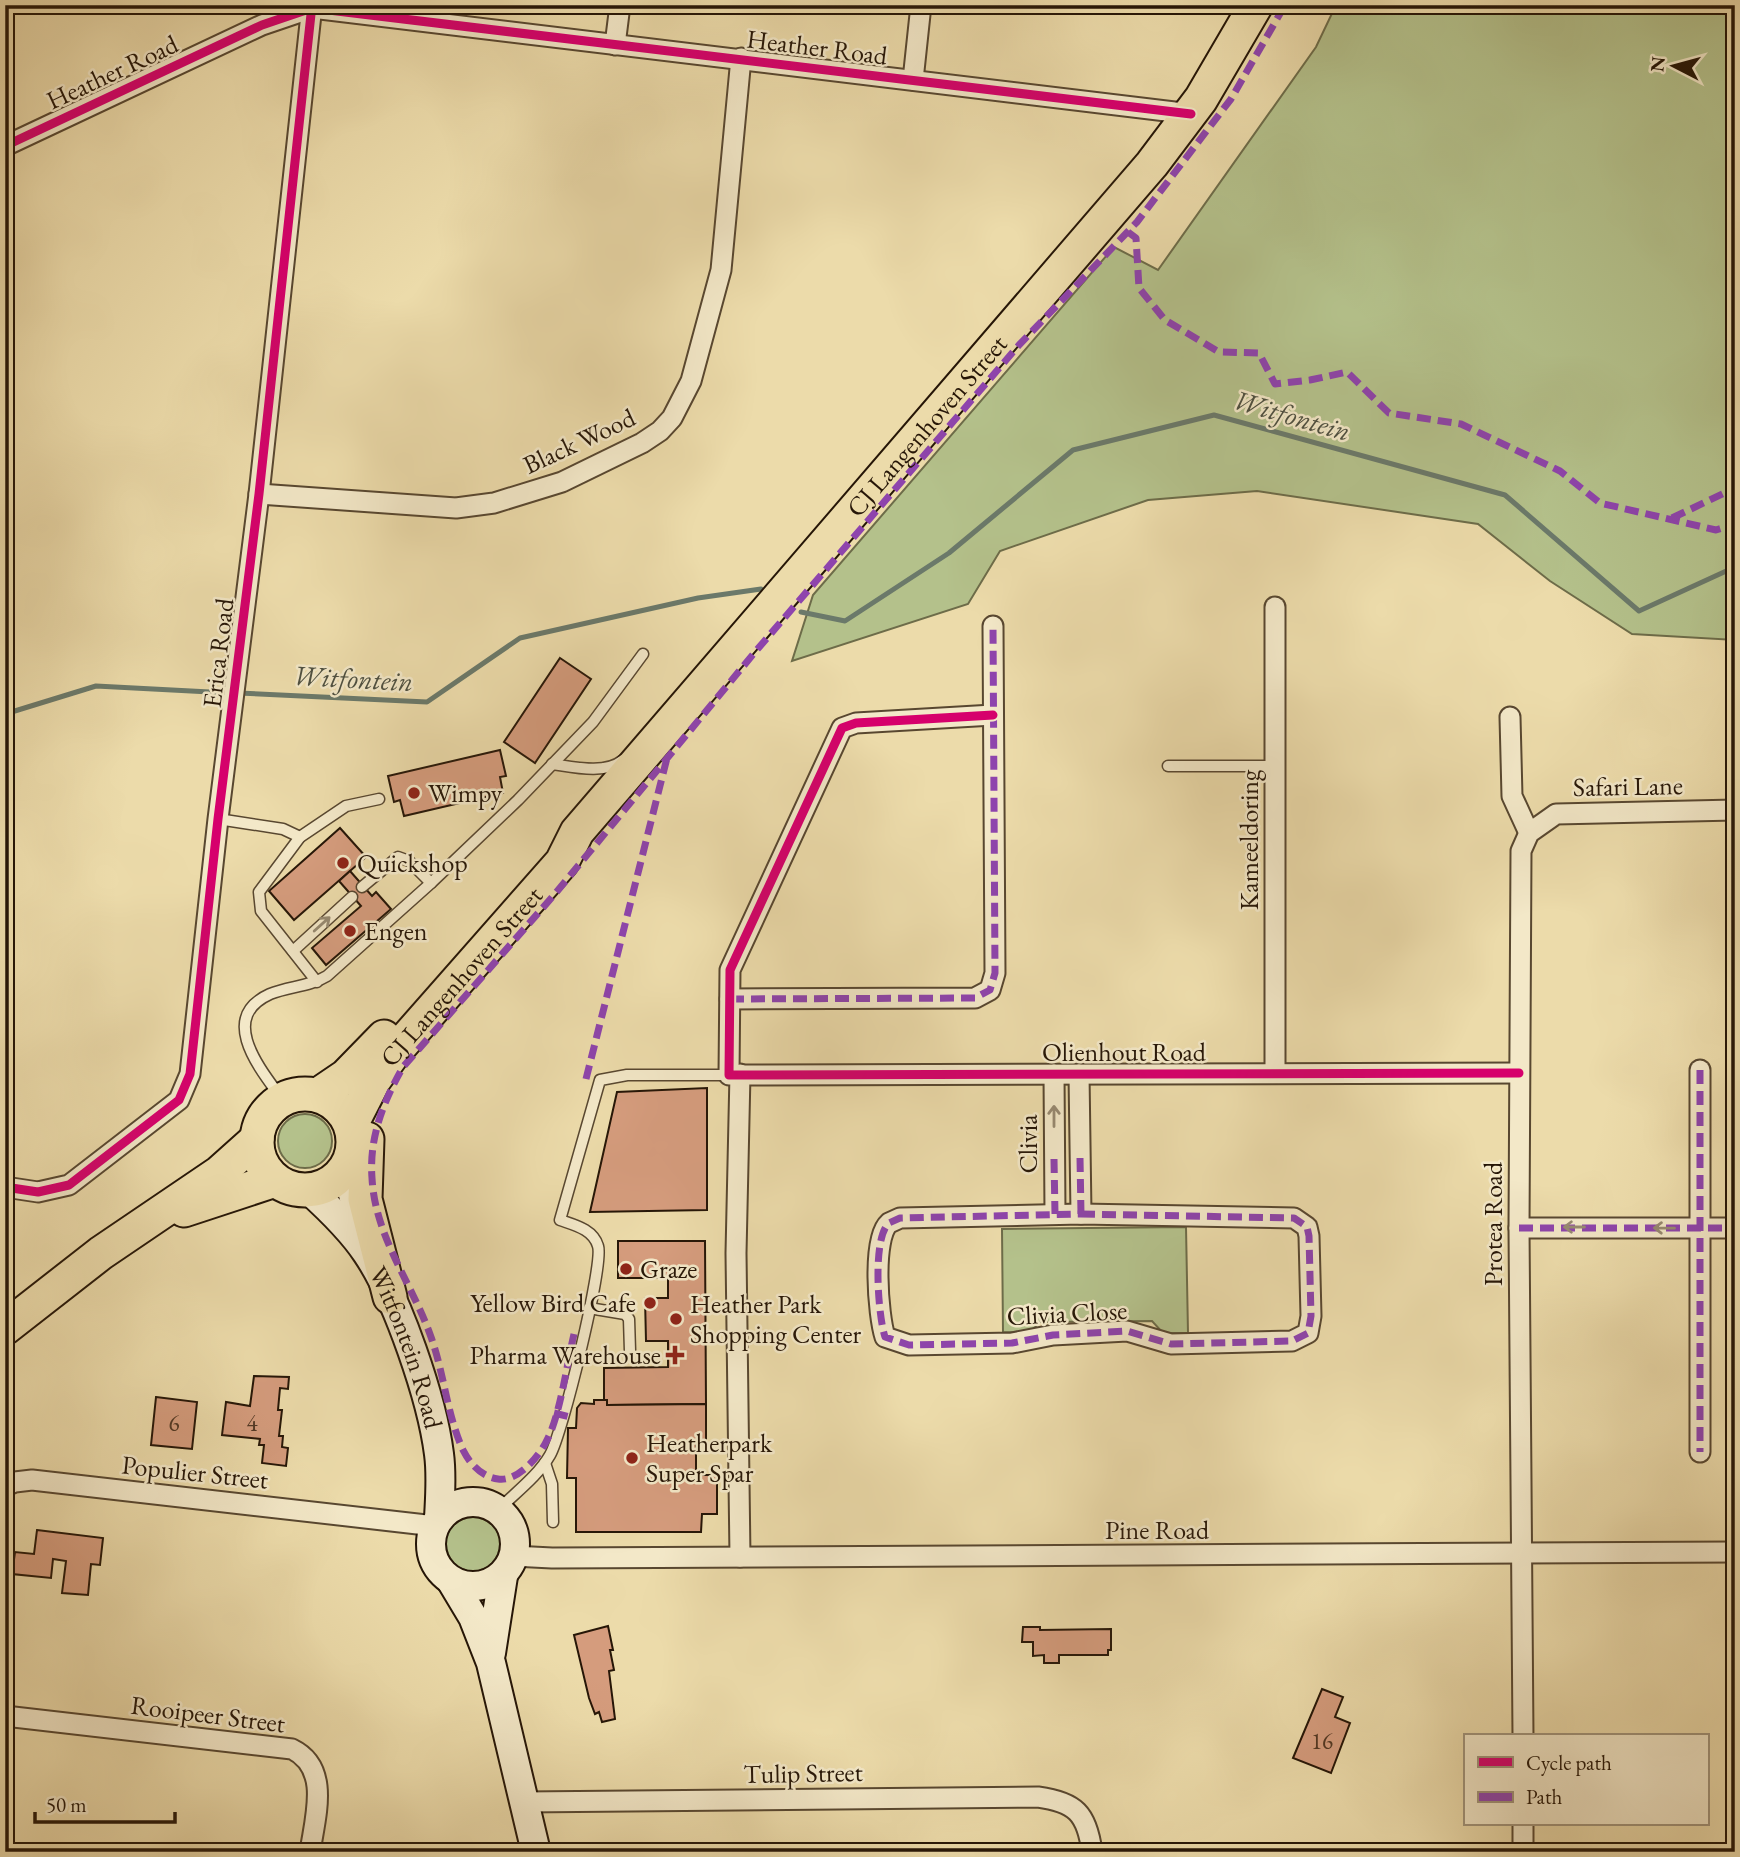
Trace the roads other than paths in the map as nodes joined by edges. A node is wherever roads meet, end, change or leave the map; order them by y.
1 (620, 5) edge
2 (921, 5) edge
3 (1256, 5) edge
4 (312, 7) edge
5 (615, 45) junction
6 (741, 58) junction
7 (913, 80) junction
8 (1191, 114) junction
9 (5, 146) edge
10 (259, 495) junction
11 (1275, 607) dead end
12 (993, 626) dead end
13 (643, 654) dead end
14 (692, 699) junction
15 (993, 715) junction
16 (1510, 716) dead end
17 (552, 764) junction
18 (1168, 766) dead end
19 (1275, 766) junction
20 (379, 799) dead end
21 (1735, 810) edge
22 (218, 819) junction
23 (577, 832) junction
24 (1529, 833) junction
25 (300, 837) junction
26 (431, 883) junction
27 (362, 887) dead end
28 (352, 897) dead end
29 (293, 951) junction
30 (317, 982) junction
31 (730, 999) junction
32 (424, 1017) junction
33 (1700, 1070) dead end
34 (1275, 1072) junction
35 (1519, 1073) junction
36 (735, 1074) junction
37 (1054, 1074) junction
38 (1079, 1074) junction
39 (318, 1095) junction
40 (282, 1099) junction
41 (351, 1125) junction
42 (257, 1139) junction
43 (346, 1168) junction
44 (275, 1180) junction
45 (5, 1187) edge
46 (309, 1190) junction
47 (162, 1213) junction
48 (1055, 1214) junction
49 (1081, 1214) junction
50 (1519, 1228) junction
51 (1699, 1228) junction
52 (1735, 1228) edge
53 (367, 1254) junction
54 (390, 1297) junction
55 (589, 1308) junction
56 (5, 1328) edge
57 (630, 1351) dead end
58 (438, 1445) junction
59 (1700, 1452) dead end
60 (545, 1462) junction
61 (5, 1486) edge
62 (490, 1506) junction
63 (553, 1522) dead end
64 (437, 1523) junction
65 (1735, 1552) edge
66 (1523, 1555) junction
67 (740, 1557) junction
68 (508, 1566) junction
69 (452, 1582) junction
70 (491, 1663) junction
71 (5, 1716) edge
72 (1523, 1734) edge
73 (524, 1801) junction
74 (1523, 1826) edge
75 (310, 1852) edge
76 (536, 1852) edge
77 (1092, 1852) edge
78 (1523, 1852) edge

1 - 5 street
2 - 7 street
3 - 8 highway, CJ Langenhoven Street
4 - 5 street, Heather Road
4 - 9 street, Heather Road
4 - 10 street, Erica Road
5 - 6 street, Heather Road
6 - 7 street, Heather Road
6 - 10 street, Black Wood
7 - 8 street, Heather Road
8 - 14 highway, CJ Langenhoven Street
10 - 22 street, Erica Road
11 - 19 street, Kameeldoring
12 - 15 street
13 - 17 lane
14 - 17 lane
14 - 23 highway, CJ Langenhoven Street
15 - 31 street
15 - 31 street
16 - 24 street
17 - 26 lane
18 - 19 lane
19 - 34 street, Kameeldoring
20 - 25 lane
21 - 24 street, Safari Lane
22 - 25 lane
22 - 45 street, Erica Road
23 - 32 highway, CJ Langenhoven Street
23 - 39 highway, CJ Langenhoven Street
24 - 35 street, Protea Road
25 - 29 lane
26 - 27 lane
26 - 30 lane
29 -> 28 lane
29 - 30 lane
30 - 40 lane
31 - 36 street
32 - 41 highway, CJ Langenhoven Street
32 - 54 highway
33 - 51 street
34 - 35 street, Olienhout Road
34 - 38 street, Olienhout Road
35 - 50 street, Protea Road
36 - 37 street, Olienhout Road
36 - 55 lane
36 - 67 street
37 - 38 street, Olienhout Road
48 -> 37 street, Clivia
38 - 49 street, Clivia
39 - 40 highway
39 - 41 highway
40 - 42 highway
41 - 43 highway
42 - 44 highway
42 - 47 highway
43 - 46 highway
43 - 53 main road, Witfontein Road
44 - 46 highway
44 - 47 highway
46 - 53 main road, Witfontein Road
47 - 56 highway
48 - 49 street, Clivia Close
48 - 49 street, Clivia Close
51 -> 50 street
50 - 66 street, Protea Road
51 - 52 street
51 - 59 street
53 - 54 main road, Witfontein Road
54 - 58 main road, Witfontein Road
55 - 57 lane
55 - 60 lane
58 - 62 main road, Witfontein Road
58 - 64 main road, Witfontein Road
60 - 62 lane
60 - 63 lane
61 - 64 street, Populier Street
62 - 64 main road
62 - 68 main road
64 - 69 main road
65 - 66 street, Pine Road
66 - 67 street, Pine Road
66 - 72 street, Protea Road
67 - 68 street, Pine Road
68 - 69 main road
68 - 70 main road
69 - 70 main road
70 - 73 main road
71 - 75 street, Rooipeer Street
73 - 76 main road
73 - 77 street, Tulip Street
74 - 78 street

